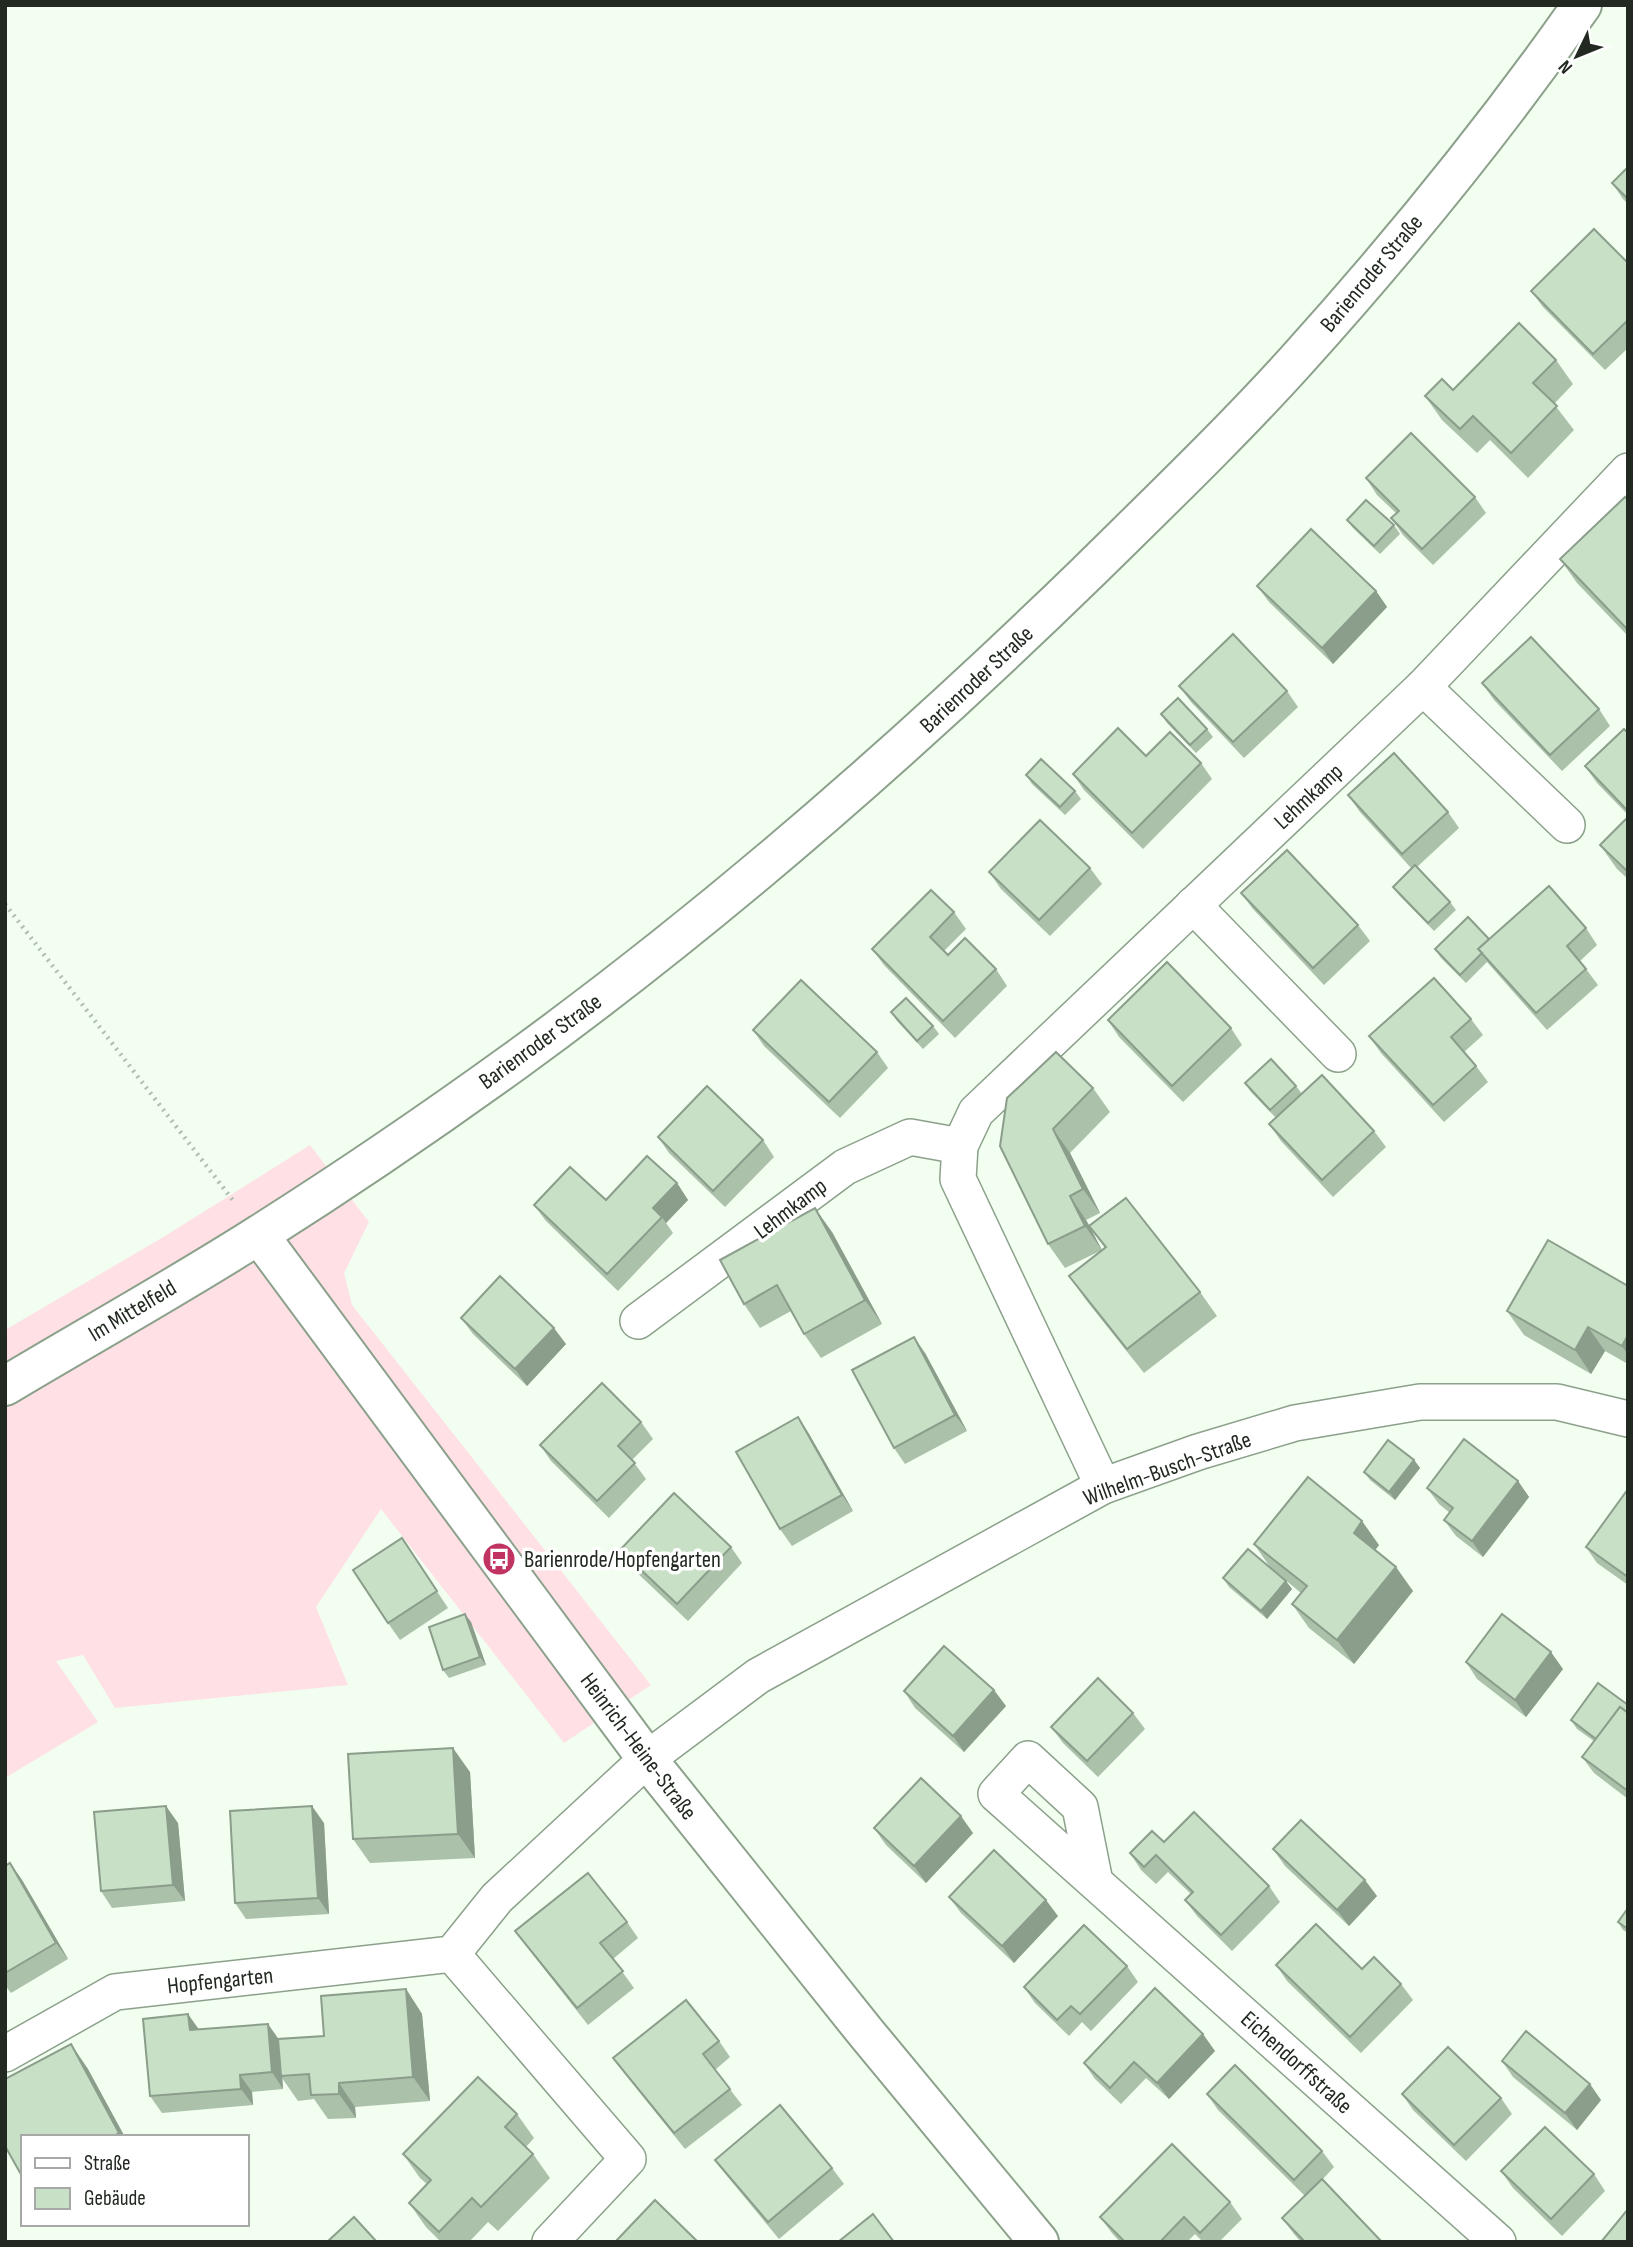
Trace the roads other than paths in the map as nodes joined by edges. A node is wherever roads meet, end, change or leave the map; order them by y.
1 (1582, 5) edge
2 (1628, 471) edge
3 (1423, 687) junction
4 (1567, 825) dead end
5 (1193, 905) junction
6 (1338, 1055) dead end
7 (960, 1146) junction
8 (259, 1235) junction
9 (638, 1321) dead end
10 (5, 1386) edge
11 (1628, 1419) edge
12 (1103, 1486) junction
13 (647, 1759) junction
14 (1095, 1882) dead end
15 (452, 1954) junction
16 (5, 2054) edge
17 (550, 2242) edge
18 (1039, 2242) edge
19 (1498, 2242) edge

1 - 8 street, Barienroder Straße
2 - 3 street, Lehmkamp
3 - 4 street
3 - 5 street, Lehmkamp
5 - 6 street
5 - 7 street, Lehmkamp
7 - 9 street, Lehmkamp
7 - 12 street, Lehmkamp
8 - 10 street, Im Mittelfeld
8 - 13 street, Heinrich-Heine-Straße
11 - 12 street, Wilhelm-Busch-Straße
12 - 13 street, Wilhelm-Busch-Straße
13 - 15 street
13 - 18 street, Heinrich-Heine-Straße
14 - 19 street, Eichendorffstraße
15 - 16 street, Hopfengarten
15 - 17 street

